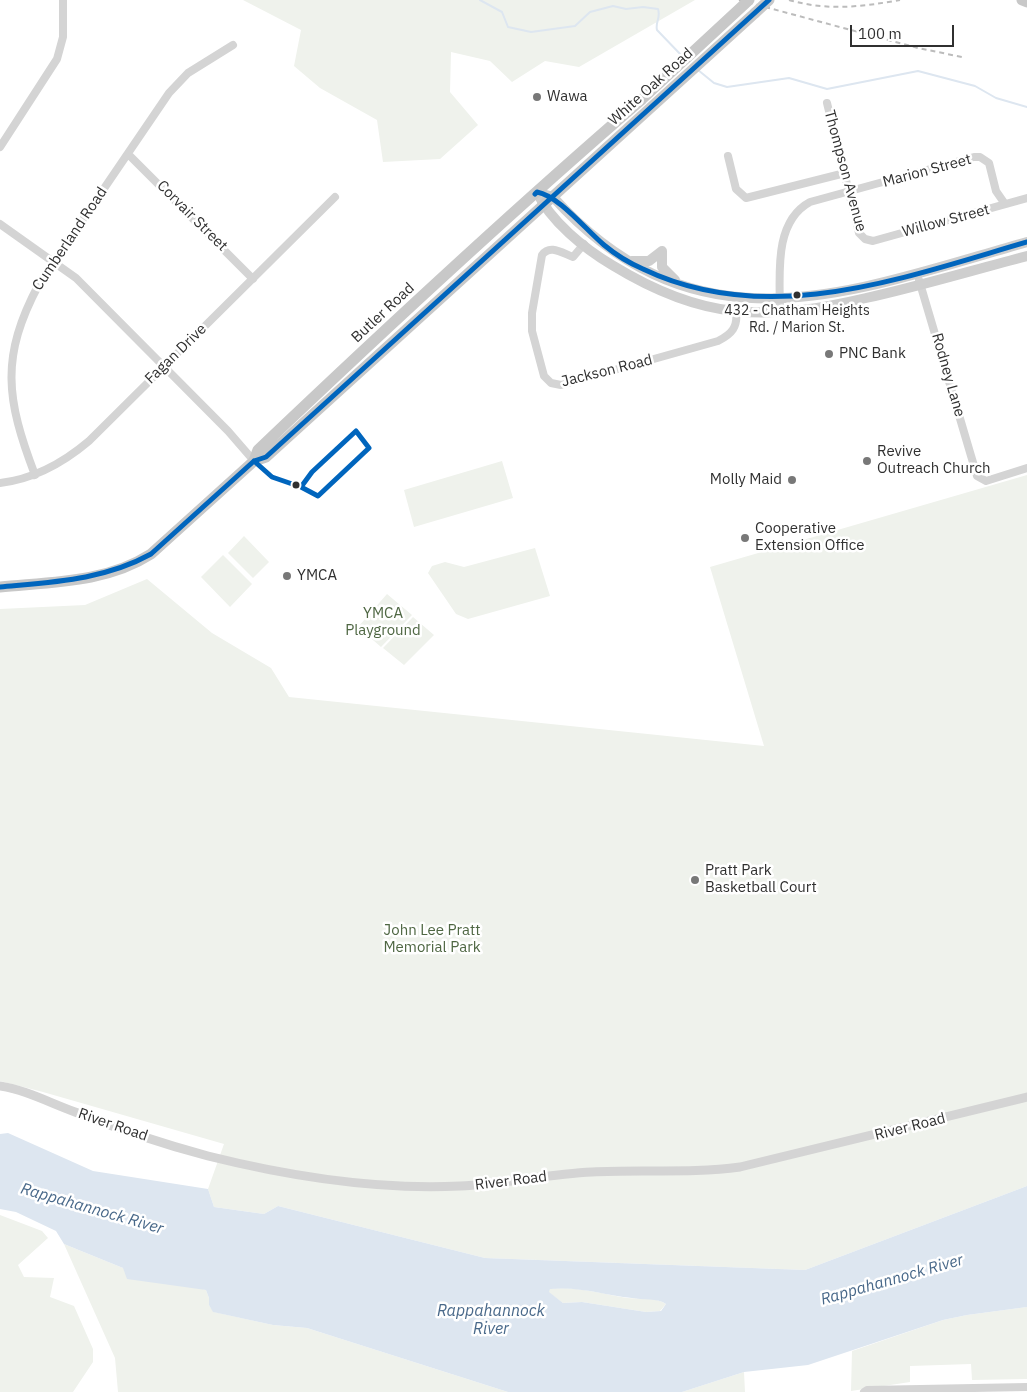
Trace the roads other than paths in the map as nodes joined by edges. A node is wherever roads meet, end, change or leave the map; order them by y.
1 (63, 0) edge
2 (749, 0) edge
3 (769, 0) edge
4 (1022, 0) edge
5 (1027, 2) edge
6 (233, 44) dead end
7 (827, 103) dead end
8 (2, 141) edge
9 (128, 154) junction
10 (728, 156) dead end
11 (845, 173) junction
12 (850, 191) junction
13 (537, 192) junction
14 (335, 197) dead end
15 (553, 197) junction
16 (1027, 198) edge
17 (1005, 204) junction
18 (544, 206) junction
19 (0, 224) edge
20 (865, 239) joint
21 (1027, 242) edge
22 (584, 244) junction
23 (1027, 256) edge
24 (624, 260) junction
25 (55, 262) junction
26 (917, 275) junction
27 (254, 279) junction
28 (678, 283) junction
29 (921, 286) junction
30 (780, 299) junction
31 (736, 311) junction
32 (780, 312) junction
33 (164, 367) junction
34 (254, 461) junction
35 (1027, 468) edge
36 (36, 475) junction
37 (0, 483) edge
38 (0, 587) edge
39 (0, 1086) edge
40 (1027, 1097) edge
41 (1027, 1387) edge
42 (979, 1390) edge
43 (864, 1392) edge

1 - 8 street
2 - 13 main road, White Oak Road, bridge
3 - 15 main road, White Oak Road, bridge
4 - 5 main road
6 - 9 street, Cumberland Road
7 - 11 street, Thompson Avenue
9 - 25 street, Cumberland Road
9 - 27 street, Corvair Street
10 - 11 street
11 - 12 street, Thompson Avenue
12 - 17 street, Marion Street
12 - 20 street, Thompson Avenue
12 - 30 street, Marion Street
13 - 15 main road
13 - 18 main road
13 - 34 main road, Butler Road
14 - 27 street, Fagan Drive
15 - 18 main road, White Oak Road
15 - 24 main road
16 - 17 street, Willow Street
17 - 20 street, Willow Street
18 - 22 main road
18 - 34 main road, Butler Road
19 - 25 street
21 - 26 main road
22 - 31 main road
22 - 31 street, Jackson Road
23 - 29 main road
24 - 28 main road
24 - 28 main road
25 - 33 street
25 - 36 street, Cumberland Road
26 - 29 street, Rodney Lane
26 - 30 main road
27 - 33 street, Fagan Drive
28 - 30 main road
29 - 32 main road
29 - 35 street, Rodney Lane
30 - 32 street, Marion Street
31 - 32 main road
33 - 34 street
33 - 36 street, Fagan Drive
34 - 38 main road, Butler Road
36 - 37 street, Fagan Drive
39 - 40 street, River Road
41 - 42 street
42 - 43 street

